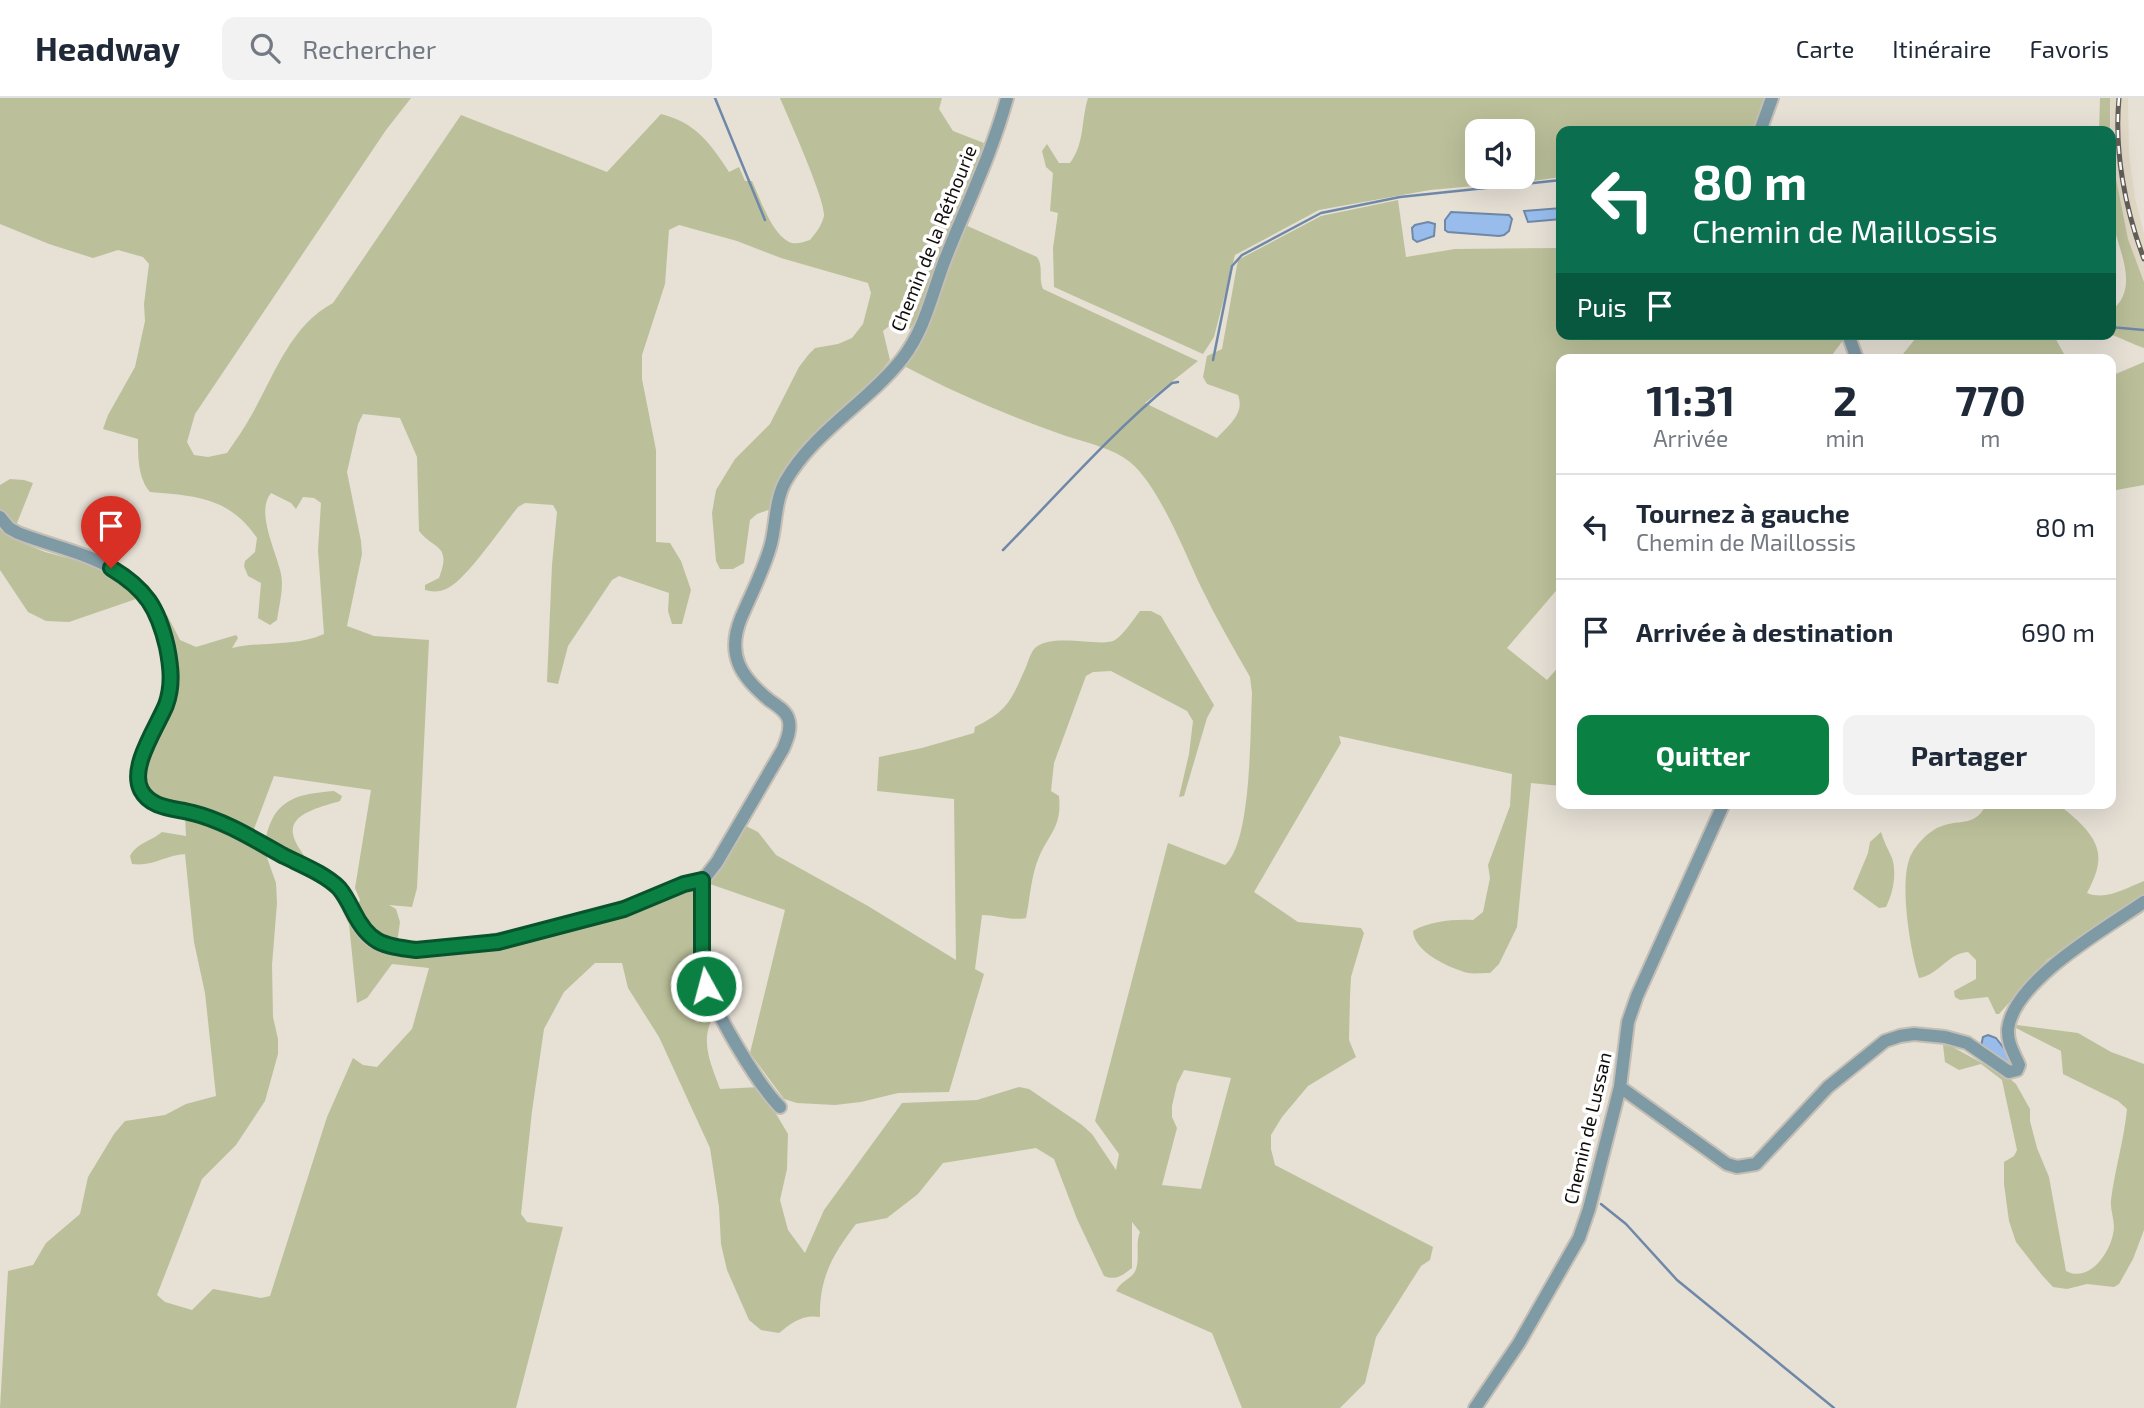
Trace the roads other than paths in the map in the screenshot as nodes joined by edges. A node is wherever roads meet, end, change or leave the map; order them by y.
1 (1007, 98) edge
2 (1772, 98) edge
3 (1761, 126) edge
4 (0, 517) edge
5 (1721, 809) edge
6 (702, 880) junction
7 (2144, 902) edge
8 (1620, 1087) junction
9 (780, 1107) dead end
10 (1475, 1408) edge

1 - 6 street, Chemin de la Réthourie
2 - 3 street
4 - 6 street
5 - 8 street, Chemin de Lussan
6 - 9 street
7 - 8 street
8 - 10 street, Chemin de Lussan

